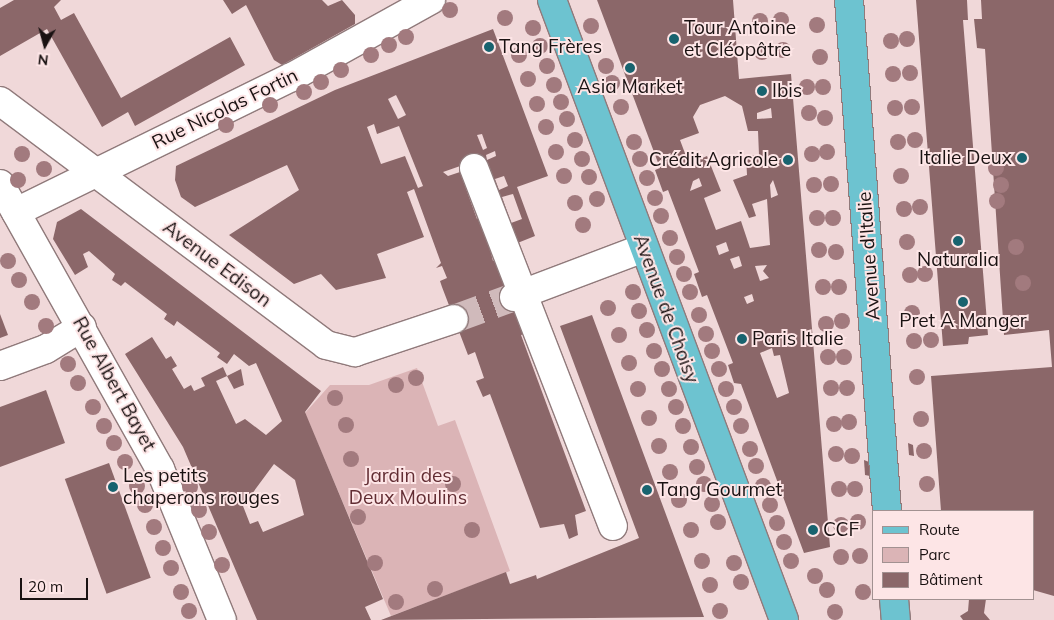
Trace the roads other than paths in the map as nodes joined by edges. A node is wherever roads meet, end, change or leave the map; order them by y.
1 (430, 0) edge
2 (552, 0) edge
3 (849, 0) edge
4 (0, 101) edge
5 (474, 168) dead end
6 (97, 173) junction
7 (0, 184) edge
8 (16, 212) junction
9 (644, 248) junction
10 (518, 295) junction
11 (454, 319) tunnel mouth
12 (82, 327) junction
13 (0, 366) edge
14 (887, 510) edge
15 (613, 526) dead end
16 (894, 600) edge
17 (783, 619) edge
18 (222, 620) edge
19 (896, 620) edge

1 - 6 street, Rue Nicolas Fortin
2 - 9 main road, Avenue de Choisy
3 - 14 main road, Avenue d'Italie
4 - 6 street, Avenue Edison
5 - 10 street
6 - 8 street, Rue Nicolas Fortin
6 - 11 street, Avenue Edison
7 - 8 street, Rue Albert Bayet
8 - 12 street, Rue Albert Bayet
9 - 10 street
9 - 17 main road, Avenue de Choisy
10 - 15 street
12 - 13 street
12 - 18 street, Rue Albert Bayet
16 - 19 main road

